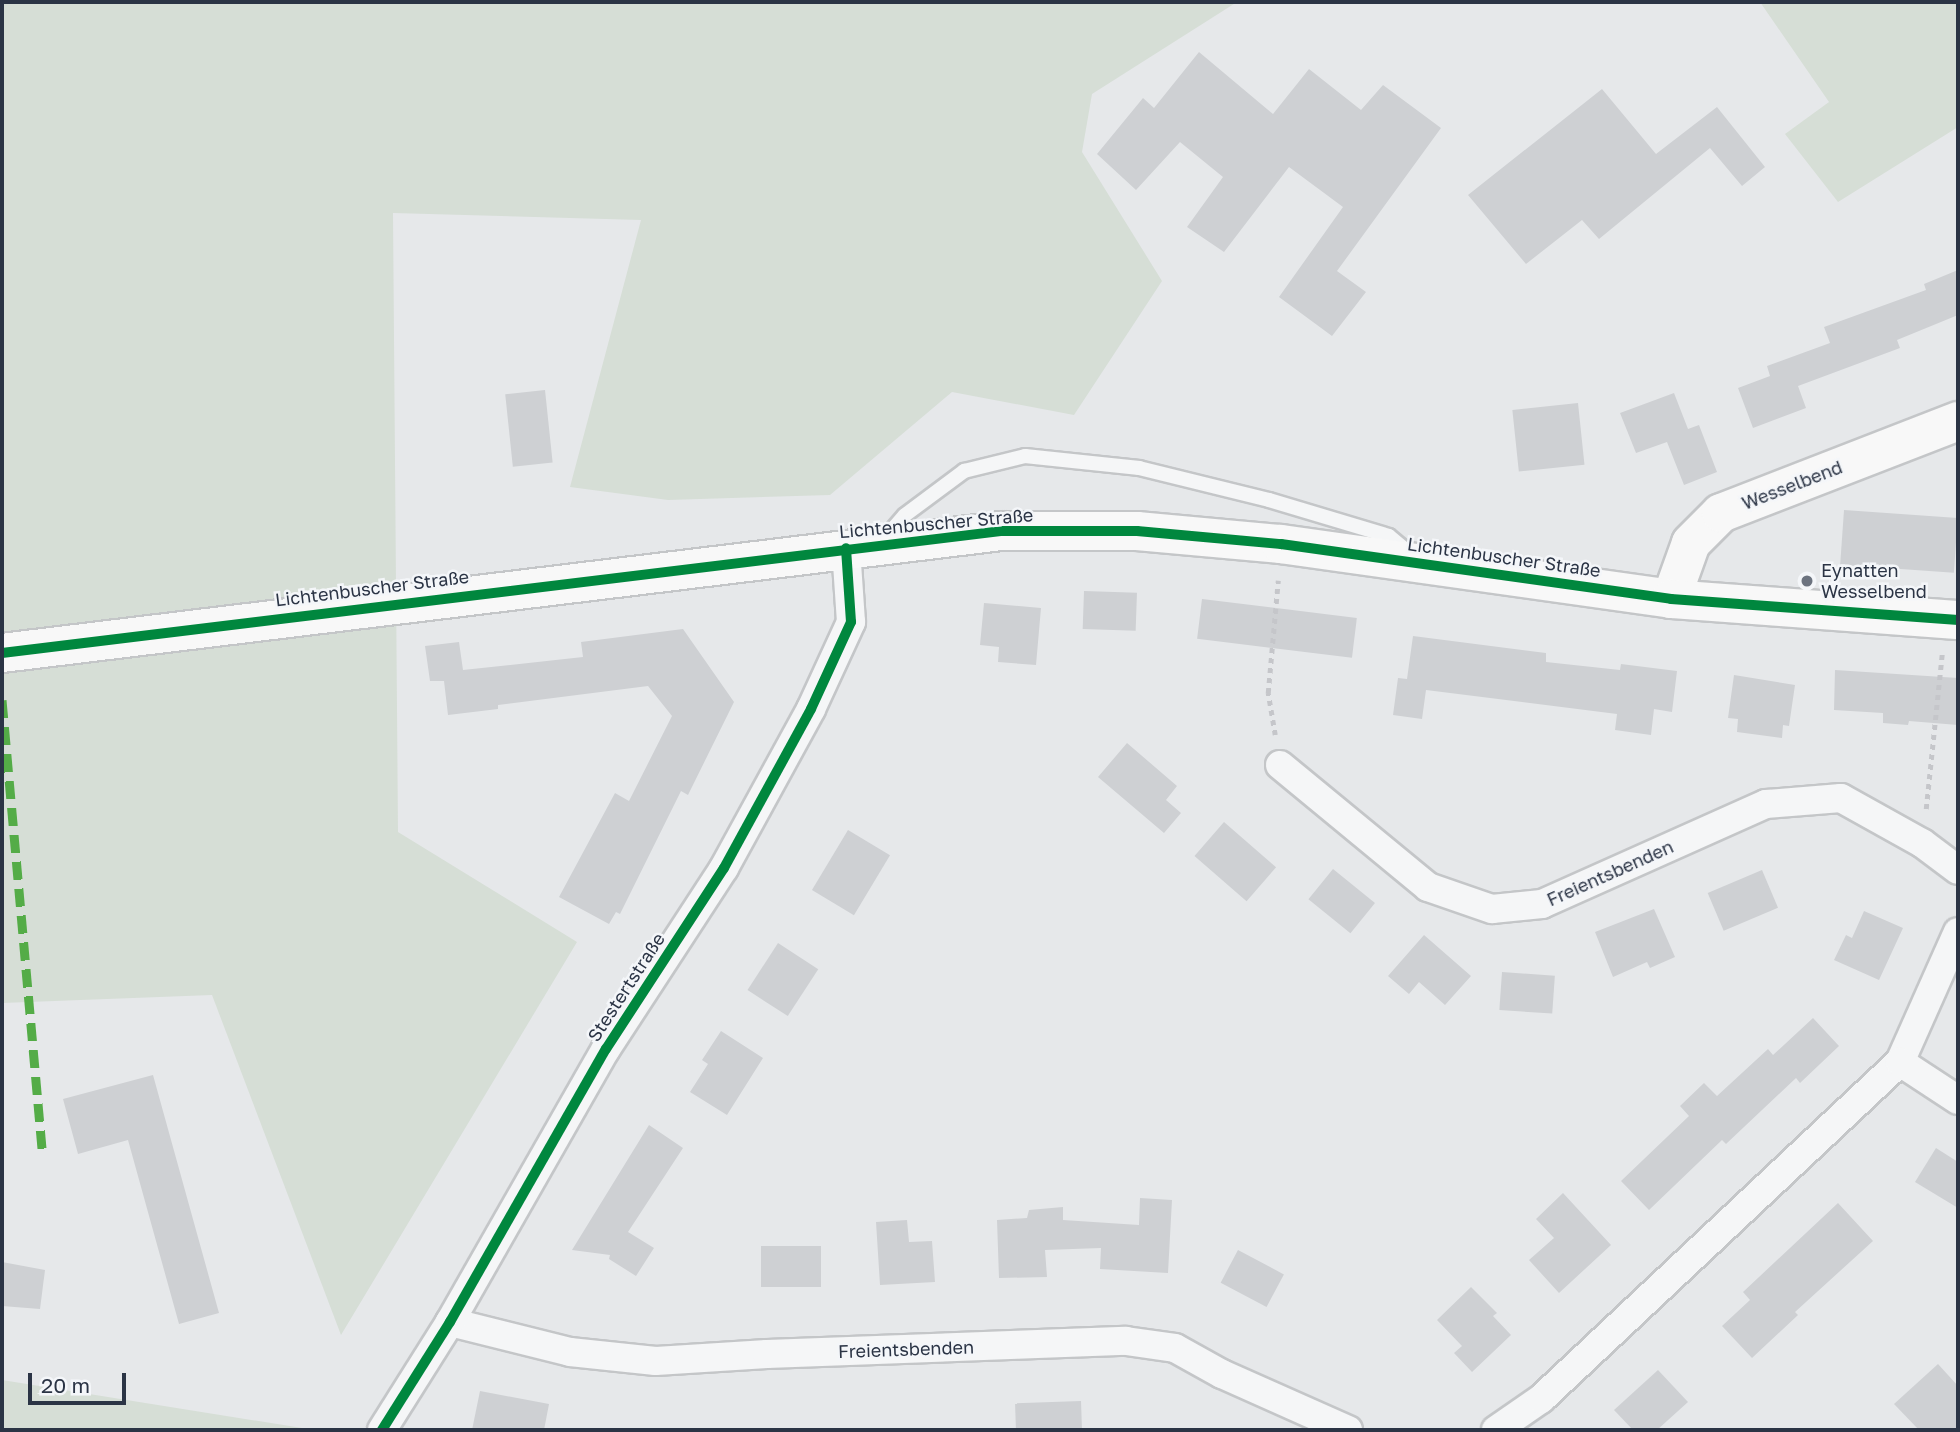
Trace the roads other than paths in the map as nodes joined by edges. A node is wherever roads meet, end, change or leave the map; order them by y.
1 (1958, 421) edge
2 (863, 546) junction
3 (1422, 563) junction
4 (1671, 598) junction
5 (1952, 619) edge
6 (2, 653) edge
7 (1280, 765) road end
8 (1958, 870) edge
9 (1958, 932) edge
10 (1900, 1062) junction
11 (1958, 1100) edge
12 (450, 1322) junction
13 (382, 1430) edge
14 (1348, 1430) edge
15 (1496, 1430) edge

1 - 4 street, Wesselbend
2 - 3 street, Lichtenbuscher Straße
2 - 3 lane, Lichtenbuscher Straße
2 - 6 street, Lichtenbuscher Straße
2 - 12 street, Stestertstraße
3 - 4 street, Lichtenbuscher Straße
4 - 5 street, Lichtenbuscher Straße
7 - 8 street, Freientsbenden
9 - 10 street
10 - 11 street
10 - 15 street
12 - 13 street, Stestertstraße
12 - 14 street, Freientsbenden

